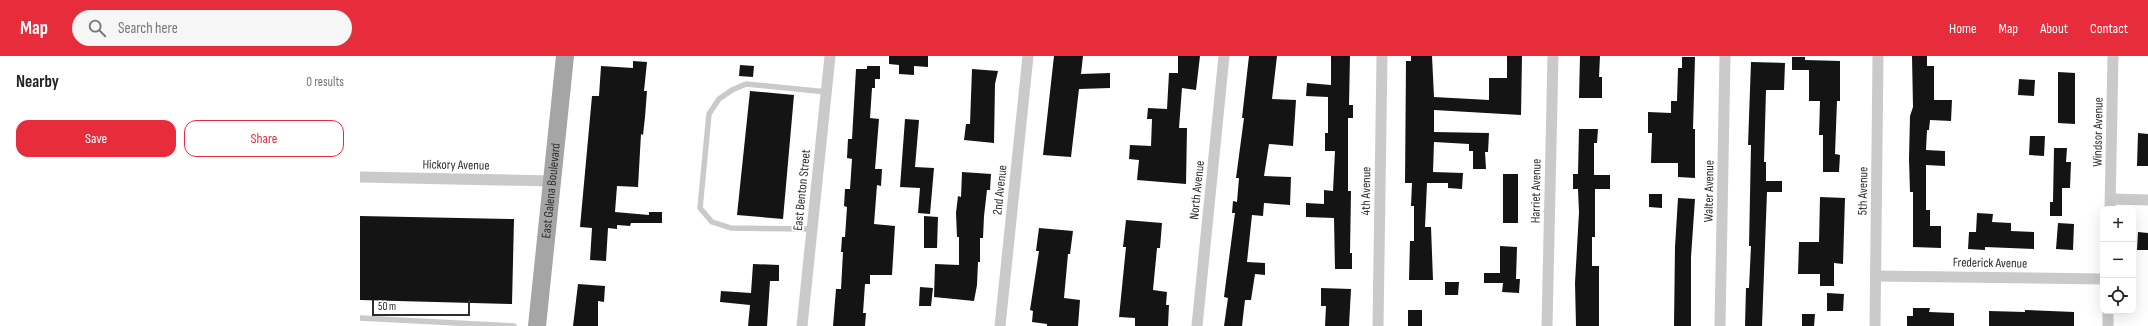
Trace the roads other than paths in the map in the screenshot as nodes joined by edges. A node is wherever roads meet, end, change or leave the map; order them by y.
1 (566, 56) edge
2 (830, 56) edge
3 (1028, 56) edge
4 (1224, 56) edge
5 (1382, 56) edge
6 (1553, 56) edge
7 (1726, 56) edge
8 (1878, 56) edge
9 (2113, 56) edge
10 (826, 92) junction
11 (360, 177) edge
12 (552, 181) junction
13 (2148, 200) edge
14 (2111, 204) edge
15 (812, 229) junction
16 (1876, 276) junction
17 (2100, 279) edge
18 (2108, 314) edge
19 (360, 318) edge
20 (386, 319) junction
21 (386, 326) edge
22 (514, 326) edge
23 (537, 326) edge
24 (802, 326) edge
25 (1000, 326) edge
26 (1196, 326) edge
27 (1378, 326) edge
28 (1547, 326) edge
29 (1720, 326) edge
30 (1875, 326) edge
31 (2108, 326) edge

1 - 12 main road, East Galena Boulevard
2 - 10 street, East Benton Street
3 - 25 street, 2nd Avenue
4 - 26 street, North Avenue
5 - 27 street, 4th Avenue
6 - 28 street, Harriet Avenue
7 - 29 street, Walter Avenue
8 - 16 street, 5th Avenue
9 - 14 street, Windsor Avenue
10 - 15 street, East Benton Street
10 - 15 lane
11 - 12 street, Hickory Avenue
12 - 23 main road, East Galena Boulevard
13 - 14 street
15 - 24 street, East Benton Street
16 - 17 street, Frederick Avenue
16 - 30 street, 5th Avenue
18 - 31 street
19 - 20 lane
20 - 21 lane
20 - 22 lane

